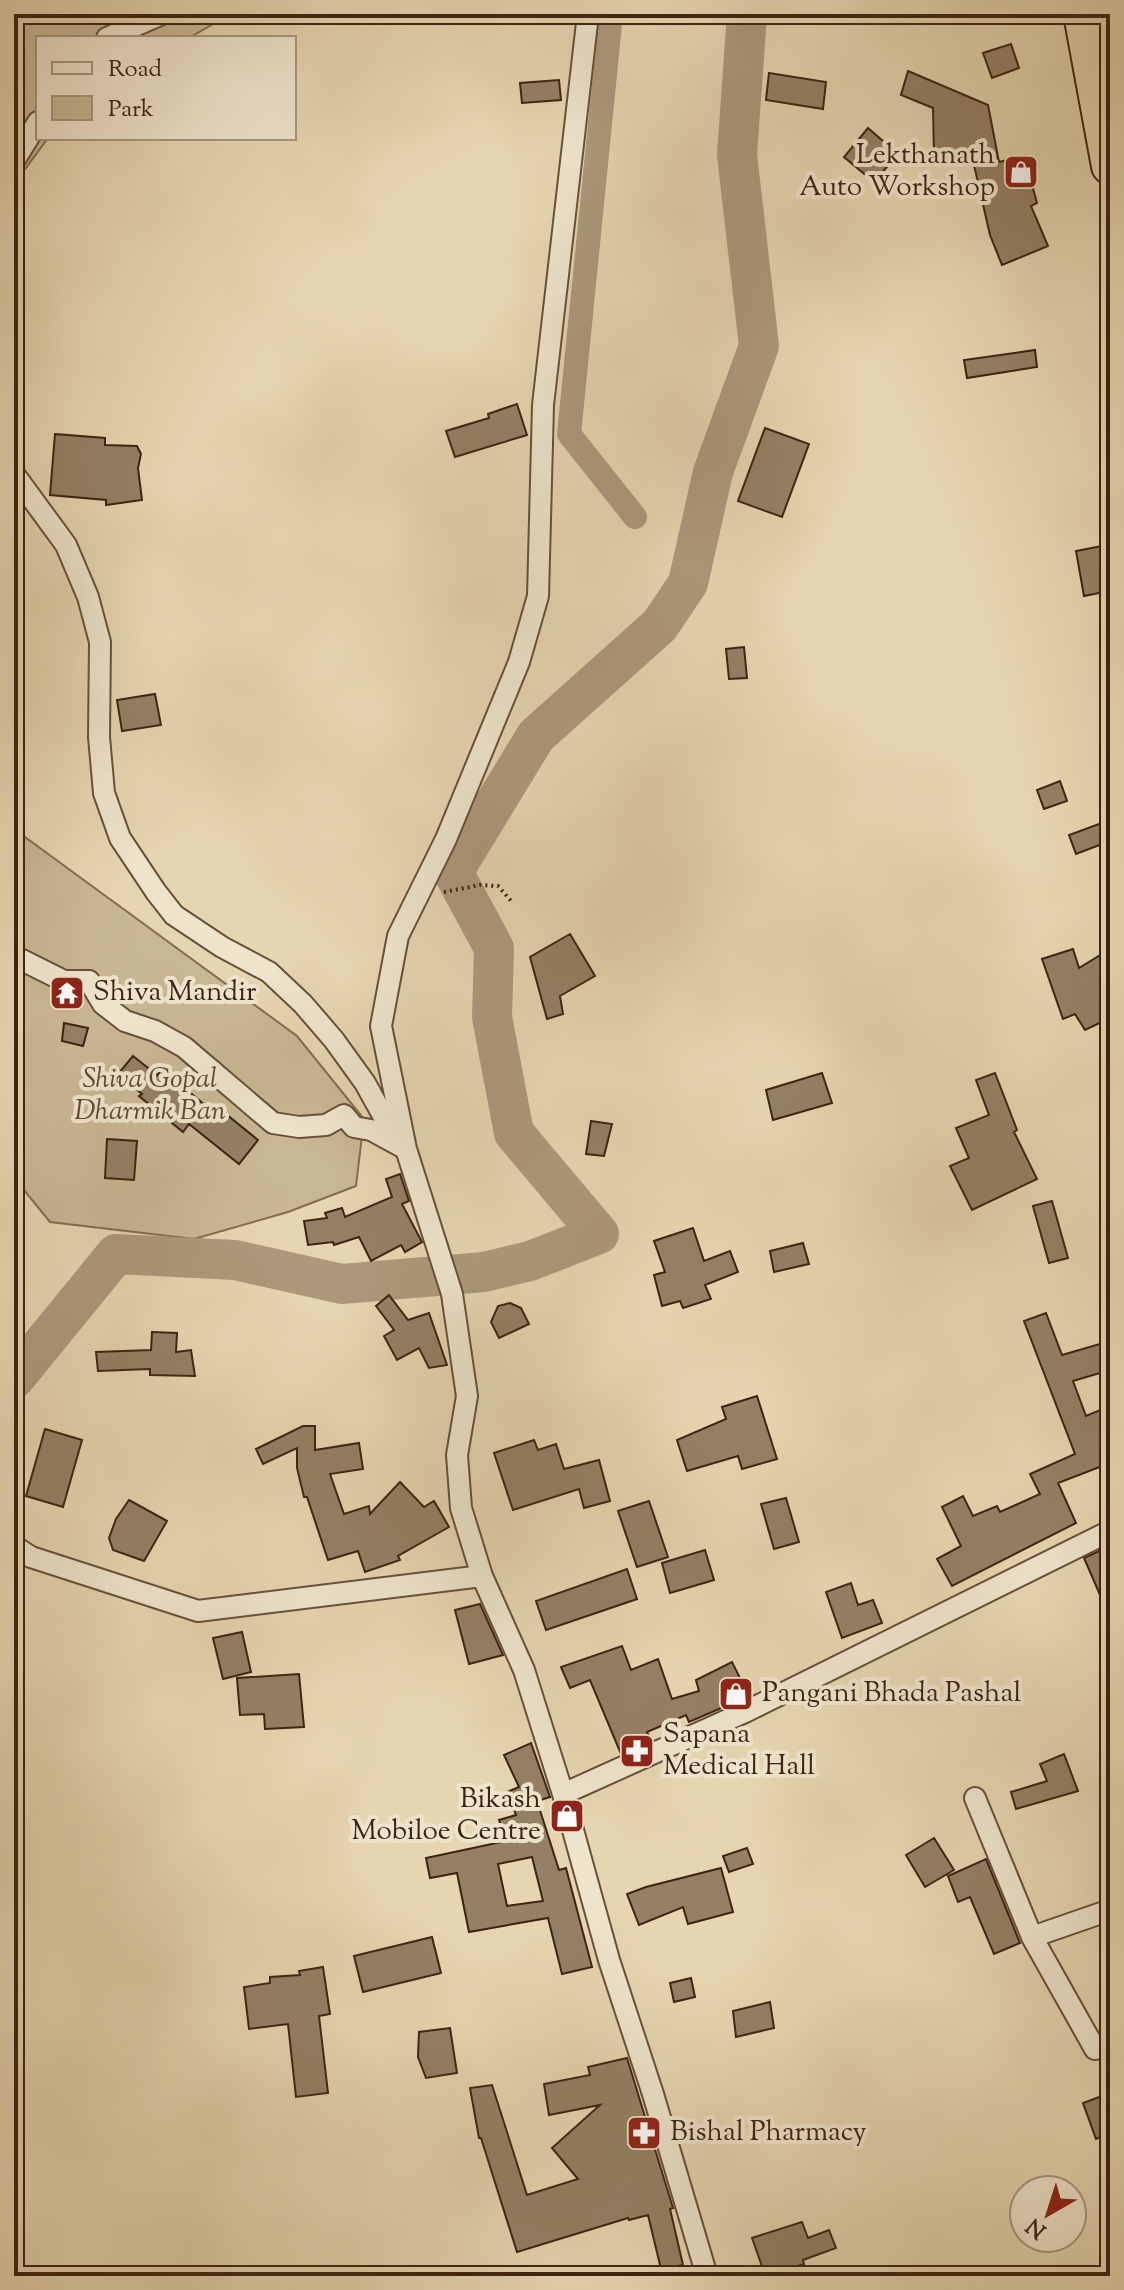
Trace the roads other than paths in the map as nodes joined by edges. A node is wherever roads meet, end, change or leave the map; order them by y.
1 (162, 14) edge
2 (588, 14) edge
3 (1082, 14) edge
4 (112, 36) edge
5 (1101, 66) edge
6 (36, 125) edge
7 (14, 161) edge
8 (1110, 166) edge
9 (14, 474) edge
10 (14, 960) edge
11 (406, 1149) junction
12 (1110, 1531) edge
13 (14, 1546) edge
14 (482, 1576) junction
15 (563, 1794) junction
16 (975, 1798) dead end
17 (1110, 1910) edge
18 (1032, 1937) junction
19 (1095, 2049) dead end
20 (707, 2276) edge

1 - 4 street
2 - 11 street
3 - 5 highway
5 - 8 highway
6 - 7 street
9 - 11 street
10 - 11 street
11 - 14 street
12 - 15 street
13 - 14 street
14 - 15 street
15 - 20 street
16 - 18 street
17 - 18 street
18 - 19 street

